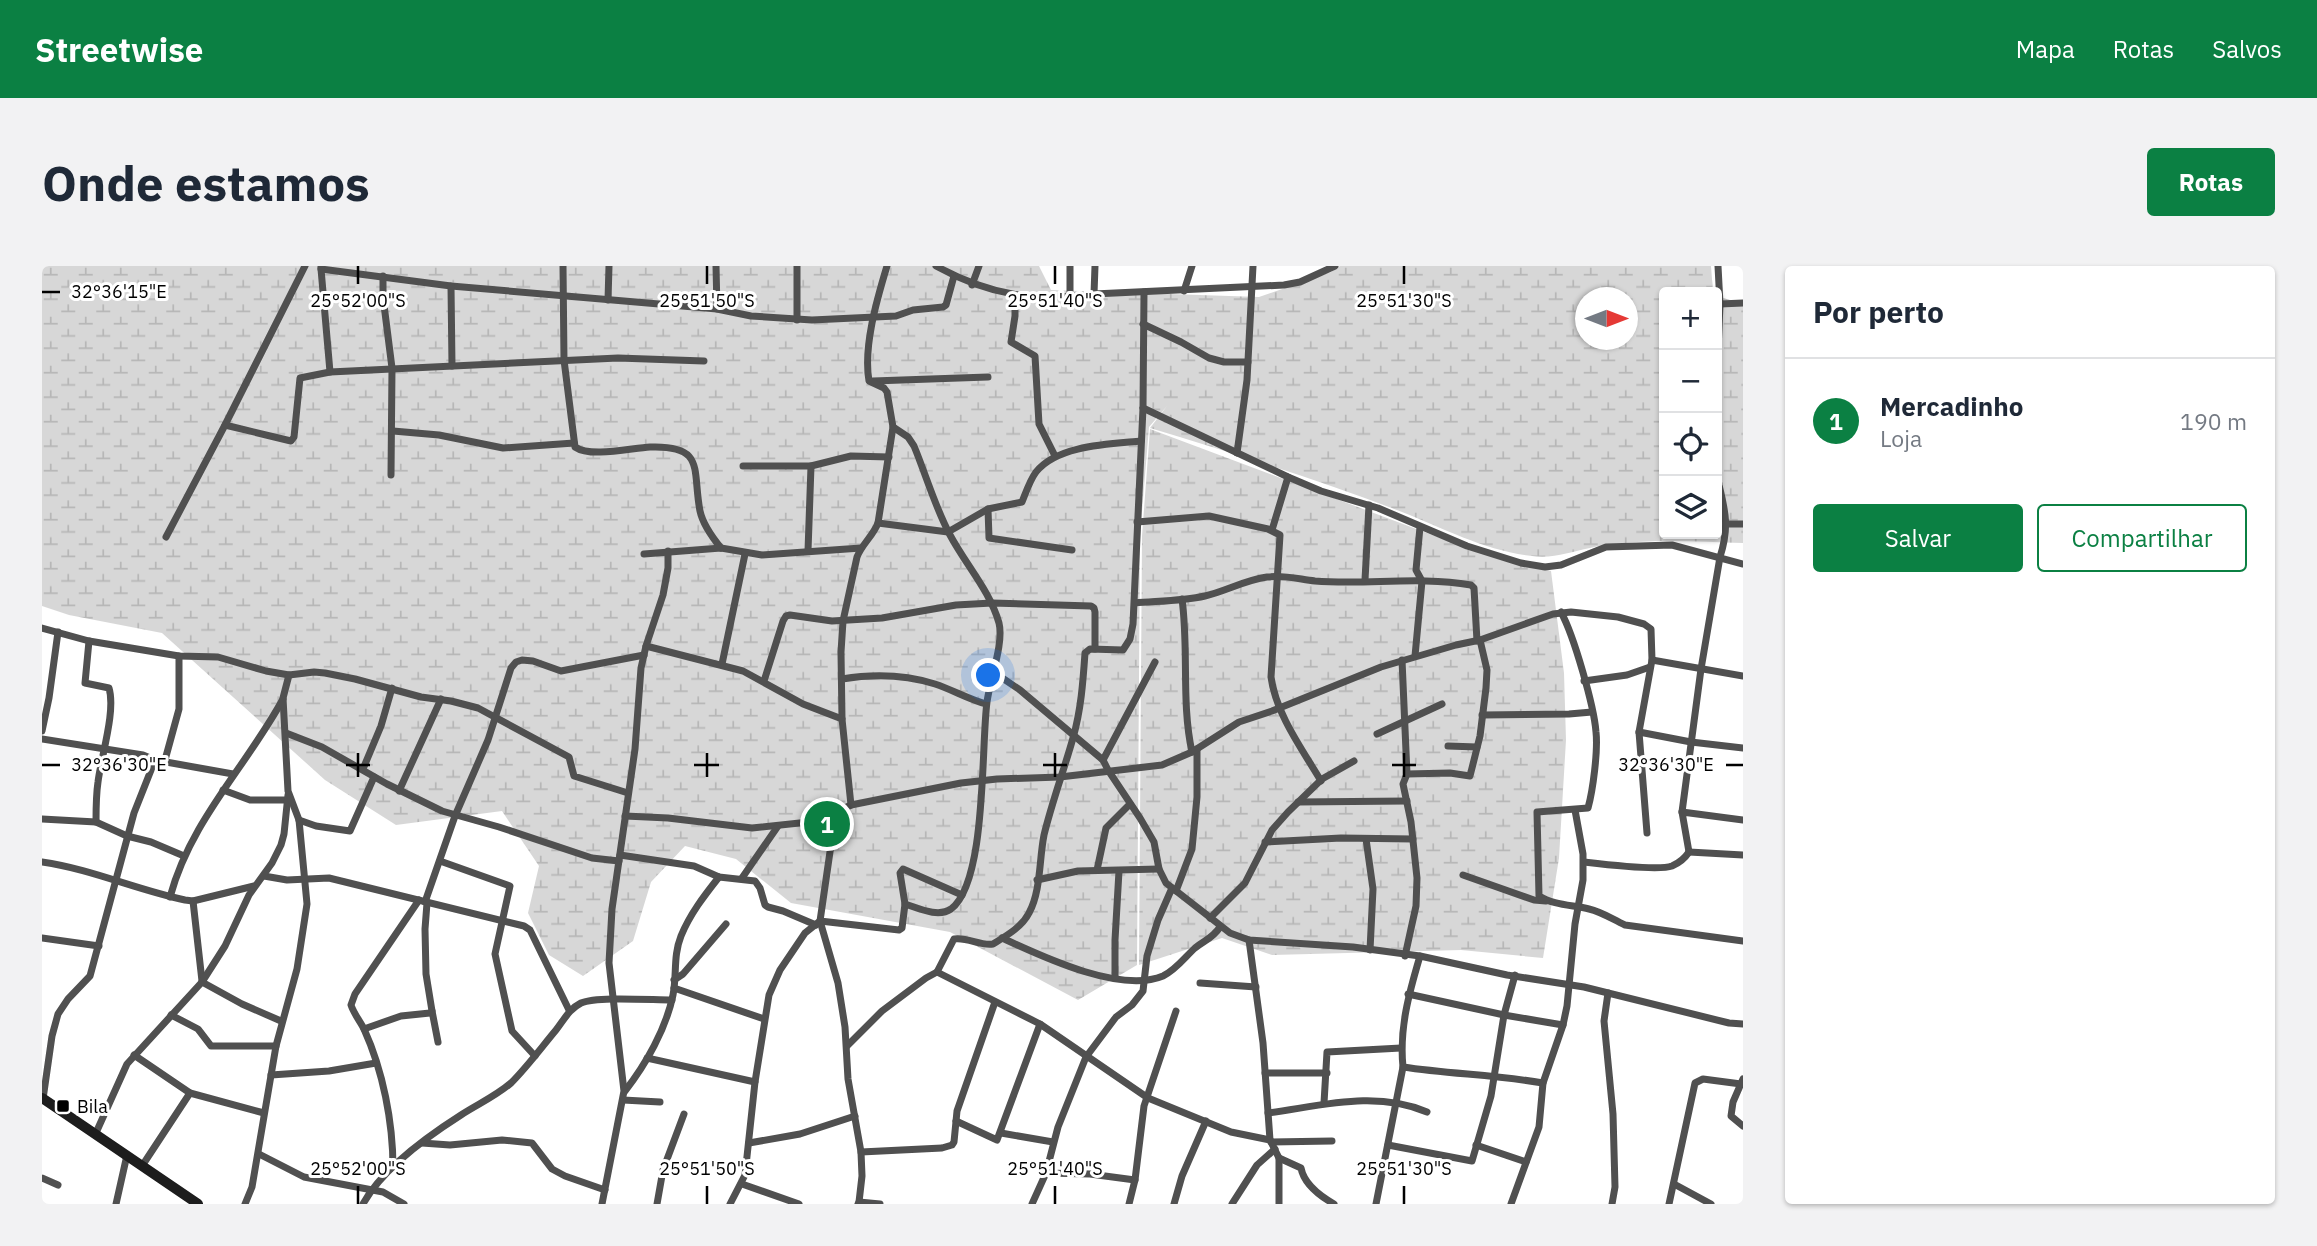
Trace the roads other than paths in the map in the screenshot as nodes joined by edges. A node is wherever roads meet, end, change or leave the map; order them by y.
1 (305, 266) edge
2 (563, 266) edge
3 (609, 266) edge
4 (716, 266) edge
5 (797, 266) edge
6 (887, 266) edge
7 (936, 266) edge
8 (979, 266) edge
9 (1070, 266) edge
10 (1095, 266) edge
11 (1192, 266) edge
12 (1253, 266) edge
13 (1335, 266) edge
14 (1718, 266) edge
15 (321, 268) edge
16 (383, 276) junction
17 (954, 276) junction
18 (972, 285) junction
19 (451, 286) junction
20 (1719, 287) edge
21 (1252, 288) junction
22 (1185, 291) junction
23 (1144, 292) junction
24 (1094, 293) junction
25 (1015, 296) junction
26 (562, 297) junction
27 (1070, 297) junction
28 (608, 300) junction
29 (1722, 303) edge
30 (1743, 303) edge
31 (718, 309) junction
32 (874, 316) junction
33 (797, 320) junction
34 (1143, 324) junction
35 (564, 360) junction
36 (704, 361) dead end
37 (1248, 362) junction
38 (452, 366) junction
39 (392, 368) junction
40 (330, 372) junction
41 (988, 377) dead end
42 (869, 382) junction
43 (1143, 408) junction
44 (225, 425) junction
45 (893, 427) junction
46 (393, 431) junction
47 (1141, 441) junction
48 (574, 443) junction
49 (1237, 453) junction
50 (1055, 456) junction
51 (889, 457) junction
52 (743, 466) dead end
53 (811, 466) junction
54 (391, 475) dead end
55 (1719, 476) edge
56 (1287, 477) junction
57 (1370, 505) junction
58 (988, 509) junction
59 (1137, 522) junction
60 (878, 523) junction
61 (1726, 524) junction
62 (1743, 524) edge
63 (1420, 527) junction
64 (1272, 530) junction
65 (948, 532) junction
66 (166, 537) dead end
67 (721, 548) junction
68 (861, 548) junction
69 (1072, 550) dead end
70 (668, 551) junction
71 (807, 551) junction
72 (644, 554) dead end
73 (745, 554) junction
74 (1720, 557) junction
75 (1743, 564) edge
76 (1277, 576) junction
77 (1366, 580) junction
78 (1422, 581) junction
79 (1182, 599) junction
80 (992, 603) junction
81 (1135, 603) junction
82 (1561, 612) junction
83 (843, 621) junction
84 (42, 628) edge
85 (58, 632) junction
86 (1478, 640) junction
87 (89, 641) junction
88 (646, 646) junction
89 (1095, 649) junction
90 (644, 655) junction
91 (179, 656) junction
92 (1415, 656) junction
93 (1402, 660) junction
94 (1155, 662) dead end
95 (722, 664) junction
96 (1651, 664) junction
97 (1701, 669) junction
98 (992, 671) junction
99 (289, 675) junction
100 (1743, 676) edge
101 (842, 679) junction
102 (764, 681) junction
103 (1584, 681) junction
104 (392, 688) junction
105 (283, 698) junction
106 (441, 699) junction
107 (986, 704) junction
108 (1441, 704) dead end
109 (1280, 707) junction
110 (1592, 712) junction
111 (1482, 715) junction
112 (495, 716) junction
113 (842, 719) junction
114 (1406, 720) junction
115 (42, 731) edge
116 (1639, 732) junction
117 (286, 733) junction
118 (1377, 734) dead end
119 (1073, 736) junction
120 (42, 739) edge
121 (1691, 742) junction
122 (1448, 746) dead end
123 (1477, 747) junction
124 (1743, 748) edge
125 (1195, 750) junction
126 (104, 751) junction
127 (155, 760) junction
128 (165, 760) junction
129 (1103, 760) junction
130 (1353, 761) dead end
131 (363, 769) junction
132 (1108, 770) junction
133 (233, 775) junction
134 (1407, 775) junction
135 (374, 776) junction
136 (1060, 777) junction
137 (982, 780) junction
138 (1321, 781) junction
139 (223, 790) junction
140 (288, 791) junction
141 (399, 791) junction
142 (628, 793) junction
143 (287, 800) junction
144 (1407, 801) junction
145 (1298, 802) junction
146 (1130, 804) junction
147 (851, 805) junction
148 (1575, 810) junction
149 (1682, 812) junction
150 (455, 816) junction
151 (625, 816) junction
152 (42, 819) edge
153 (837, 819) junction
154 (299, 820) junction
155 (1743, 820) edge
156 (96, 822) junction
157 (778, 826) junction
158 (1647, 833) dead end
159 (127, 836) junction
160 (1366, 839) junction
161 (1413, 839) junction
162 (1265, 842) junction
163 (1689, 852) junction
164 (1743, 855) edge
165 (184, 856) junction
166 (619, 858) junction
167 (440, 861) junction
168 (42, 862) edge
169 (1584, 862) junction
170 (1159, 869) junction
171 (1097, 870) junction
172 (1119, 871) junction
173 (1463, 875) dead end
174 (264, 876) junction
175 (719, 877) junction
176 (306, 878) junction
177 (741, 878) junction
178 (1037, 880) junction
179 (116, 881) junction
180 (254, 886) junction
181 (1174, 890) junction
182 (962, 895) junction
183 (1536, 896) junction
184 (170, 897) junction
185 (193, 901) junction
186 (424, 901) junction
187 (905, 904) junction
188 (1577, 906) junction
189 (1210, 918) junction
190 (502, 920) junction
191 (818, 923) junction
192 (726, 924) dead end
193 (1220, 927) junction
194 (1002, 938) junction
195 (42, 939) edge
196 (1249, 940) junction
197 (1743, 941) edge
198 (99, 946) junction
199 (1370, 950) junction
200 (1405, 956) junction
201 (1420, 957) junction
202 (937, 972) junction
203 (1515, 975) junction
204 (1115, 977) junction
205 (1144, 981) junction
206 (202, 982) junction
207 (1200, 983) dead end
208 (674, 984) junction
209 (1570, 984) junction
210 (1256, 987) junction
211 (1608, 993) junction
212 (1408, 994) junction
213 (612, 1000) junction
214 (672, 1000) junction
215 (995, 1002) junction
216 (432, 1010) junction
217 (569, 1010) junction
218 (1177, 1011) dead end
219 (171, 1015) junction
220 (1504, 1015) junction
221 (764, 1019) junction
222 (281, 1021) junction
223 (1040, 1024) junction
224 (1563, 1024) junction
225 (1743, 1024) edge
226 (363, 1029) junction
227 (438, 1042) dead end
228 (276, 1046) junction
229 (847, 1046) junction
230 (1401, 1048) junction
231 (134, 1055) junction
232 (535, 1056) junction
233 (1086, 1057) junction
234 (647, 1058) junction
235 (376, 1063) junction
236 (1403, 1067) junction
237 (1265, 1073) junction
238 (1327, 1073) junction
239 (271, 1075) junction
240 (1496, 1075) junction
241 (755, 1082) junction
242 (1543, 1083) junction
243 (1742, 1086) edge
244 (190, 1093) junction
245 (624, 1096) junction
246 (1148, 1098) junction
247 (43, 1099) edge
248 (660, 1102) dead end
249 (1324, 1103) junction
250 (1397, 1103) junction
251 (1427, 1112) dead end
252 (264, 1113) junction
253 (1268, 1113) junction
254 (684, 1114) dead end
255 (855, 1116) junction
256 (956, 1121) junction
257 (1206, 1121) junction
258 (1743, 1126) edge
259 (1001, 1133) junction
260 (95, 1135) junction
261 (1332, 1141) dead end
262 (1053, 1142) junction
263 (422, 1143) junction
264 (749, 1143) junction
265 (1272, 1144) junction
266 (1388, 1145) junction
267 (1476, 1145) junction
268 (862, 1152) junction
269 (259, 1154) junction
270 (127, 1155) junction
271 (1279, 1158) junction
272 (1526, 1162) junction
273 (142, 1166) junction
274 (393, 1168) junction
275 (1046, 1173) junction
276 (42, 1178) edge
277 (1135, 1180) junction
278 (742, 1184) junction
279 (1674, 1184) junction
280 (58, 1185) dead end
281 (371, 1189) junction
282 (605, 1190) junction
283 (858, 1203) edge
284 (116, 1204) edge
285 (198, 1204) edge
286 (245, 1204) edge
287 (363, 1204) edge
288 (404, 1204) edge
289 (602, 1204) edge
290 (657, 1204) edge
291 (730, 1204) edge
292 (799, 1204) edge
293 (880, 1204) edge
294 (1032, 1204) edge
295 (1129, 1204) edge
296 (1174, 1204) edge
297 (1231, 1204) edge
298 (1279, 1204) edge
299 (1334, 1204) edge
300 (1376, 1204) edge
301 (1511, 1204) edge
302 (1612, 1204) edge
303 (1669, 1204) edge
304 (1711, 1204) edge

1 - 44 street
2 - 26 street
3 - 28 street
4 - 31 street
5 - 33 street
6 - 32 street
7 - 17 street
8 - 18 street
9 - 27 street
10 - 24 street
11 - 22 street
12 - 21 street
13 - 21 street
14 - 20 street
15 - 16 street
15 - 40 street
16 - 19 street
16 - 39 street
17 - 18 street
17 - 32 street
18 - 25 street
19 - 26 street
19 - 38 street
21 - 22 street
21 - 37 street
22 - 23 street
23 - 24 street
23 - 34 street
24 - 27 street
25 - 27 street
25 - 50 street
26 - 28 street
26 - 35 street
28 - 31 street
29 - 30 street
31 - 33 street
32 - 33 street
32 - 42 street
34 - 37 street
34 - 43 street
35 - 36 street
35 - 38 street
35 - 48 street
37 - 49 street
38 - 39 street
39 - 40 street
39 - 46 street
40 - 44 street
41 - 42 street
42 - 45 street
43 - 47 street
43 - 49 street
44 - 66 street
45 - 51 street
45 - 65 street
46 - 48 street
46 - 54 street
47 - 50 street
47 - 59 street
48 - 67 street
49 - 56 street
50 - 58 street
51 - 53 street
51 - 60 street
52 - 53 street
53 - 71 street
55 - 61 street
56 - 57 street
56 - 64 street
57 - 63 street
57 - 77 street
58 - 65 street
58 - 69 street
59 - 64 street
59 - 81 street
60 - 65 street
60 - 68 street
61 - 62 street
61 - 74 street
63 - 74 street
63 - 78 street
64 - 76 street
65 - 80 street
67 - 70 street
67 - 73 street
68 - 71 street
68 - 83 street
70 - 72 street
70 - 88 street
71 - 73 street
73 - 95 street
74 - 75 street
74 - 97 street
76 - 77 street
76 - 79 street
76 - 109 street
77 - 78 street
78 - 86 street
78 - 92 street
79 - 81 street
79 - 125 street
80 - 83 street
80 - 89 street
80 - 98 street
81 - 89 street
82 - 86 street
82 - 96 street
82 - 103 street
83 - 101 street
83 - 102 street
84 - 85 street
85 - 87 street
85 - 115 street
86 - 92 street
86 - 111 street
87 - 91 street
87 - 126 street
88 - 90 street
88 - 95 street
89 - 119 street
90 - 112 street
90 - 142 street
91 - 99 street
91 - 128 street
92 - 93 street
93 - 109 street
93 - 114 street
94 - 129 street
95 - 102 street
96 - 97 street
96 - 103 street
96 - 116 street
97 - 100 street
97 - 121 street
98 - 107 street
98 - 119 street
99 - 104 street
99 - 105 street
101 - 107 street
101 - 113 street
102 - 113 street
103 - 110 street
104 - 106 street
104 - 131 street
105 - 117 street
105 - 133 street
106 - 112 street
106 - 141 street
107 - 137 street
108 - 114 street
109 - 125 street
109 - 138 street
110 - 111 street
110 - 148 street
111 - 123 street
112 - 142 street
112 - 150 street
113 - 147 street
114 - 118 street
114 - 134 street
116 - 121 street
116 - 158 street
117 - 131 street
117 - 140 street
119 - 129 street
119 - 136 street
120 - 126 street
121 - 124 street
121 - 149 street
122 - 123 street
123 - 134 street
125 - 132 street
125 - 181 street
126 - 127 street
126 - 156 street
127 - 128 street
127 - 159 street
128 - 133 street
129 - 132 street
130 - 138 street
131 - 135 street
132 - 136 street
132 - 146 street
133 - 139 street
134 - 144 street
135 - 141 street
135 - 154 street
136 - 137 street
136 - 178 street
137 - 147 street
137 - 182 street
138 - 145 street
139 - 143 street
139 - 165 street
140 - 143 street
140 - 154 street
141 - 150 street
142 - 151 street
143 - 174 street
144 - 145 street
144 - 161 street
145 - 162 street
146 - 170 street
146 - 171 street
147 - 153 street
148 - 169 street
148 - 183 street
149 - 155 street
149 - 163 street
150 - 166 street
150 - 167 street
151 - 157 street
151 - 166 street
152 - 156 street
153 - 157 street
153 - 191 street
154 - 176 street
156 - 159 street
157 - 177 street
159 - 165 street
159 - 179 street
160 - 161 street
160 - 162 street
160 - 199 street
161 - 200 street
162 - 189 street
163 - 164 street
163 - 169 street
165 - 184 street
166 - 175 street
166 - 213 street
167 - 186 street
167 - 190 street
168 - 179 street
169 - 188 street
170 - 172 street
170 - 181 street
171 - 172 street
171 - 178 street
172 - 204 street
173 - 183 street
174 - 176 street
174 - 180 street
175 - 177 street
175 - 208 street
176 - 186 street
176 - 222 street
177 - 191 street
178 - 194 street
179 - 184 street
179 - 198 street
180 - 185 street
180 - 206 street
181 - 189 street
181 - 205 street
182 - 187 street
182 - 187 street
183 - 188 street
184 - 185 street
185 - 206 street
186 - 190 street
186 - 216 street
186 - 226 street
187 - 191 street
188 - 197 street
188 - 209 street
189 - 193 street
190 - 217 street
190 - 232 street
191 - 221 street
191 - 229 street
192 - 208 street
193 - 196 street
193 - 205 street
194 - 202 street
194 - 204 street
195 - 198 street
196 - 199 street
196 - 210 street
198 - 247 street
199 - 200 street
200 - 201 street
201 - 203 street
201 - 212 street
202 - 215 street
202 - 229 street
203 - 209 street
203 - 220 street
204 - 205 street
205 - 233 street
206 - 219 street
206 - 222 street
207 - 210 street
208 - 214 street
208 - 221 street
209 - 211 street
209 - 224 street
210 - 237 street
211 - 225 street
211 - 302 street
212 - 220 street
212 - 230 street
213 - 214 street
213 - 217 street
213 - 245 street
214 - 234 street
215 - 223 street
215 - 256 street
216 - 226 street
216 - 227 street
217 - 232 street
218 - 246 street
219 - 228 street
219 - 231 street
220 - 224 street
220 - 240 street
221 - 241 street
222 - 228 street
223 - 233 street
223 - 259 street
224 - 242 street
226 - 235 street
228 - 239 street
229 - 255 street
230 - 236 street
230 - 238 street
231 - 244 street
231 - 260 street
232 - 263 street
233 - 246 street
233 - 262 street
234 - 241 street
234 - 245 street
235 - 239 street
235 - 274 street
236 - 240 street
236 - 250 street
237 - 238 street
237 - 253 street
238 - 249 street
239 - 252 street
240 - 242 street
240 - 267 street
241 - 264 street
242 - 272 street
243 - 258 street
243 - 279 street
244 - 252 street
244 - 273 street
245 - 248 street
245 - 282 street
246 - 257 street
246 - 277 street
247 - 260 main road
249 - 250 street
249 - 253 street
250 - 251 street
250 - 266 street
252 - 269 street
253 - 265 street
254 - 290 street
255 - 264 street
255 - 268 street
256 - 259 street
256 - 268 street
257 - 265 street
257 - 296 street
259 - 262 street
260 - 270 main road
261 - 265 street
262 - 275 street
263 - 274 street
263 - 282 street
264 - 278 street
265 - 271 street
265 - 297 street
266 - 267 street
266 - 300 street
267 - 272 street
268 - 283 street
269 - 281 street
269 - 286 street
270 - 273 main road
270 - 284 street
271 - 298 street
271 - 299 street
272 - 301 street
273 - 285 main road
274 - 281 street
275 - 277 street
275 - 294 street
276 - 280 street
277 - 295 street
278 - 291 street
278 - 292 street
279 - 303 street
279 - 304 street
281 - 287 street
281 - 288 street
282 - 289 street
283 - 293 street

